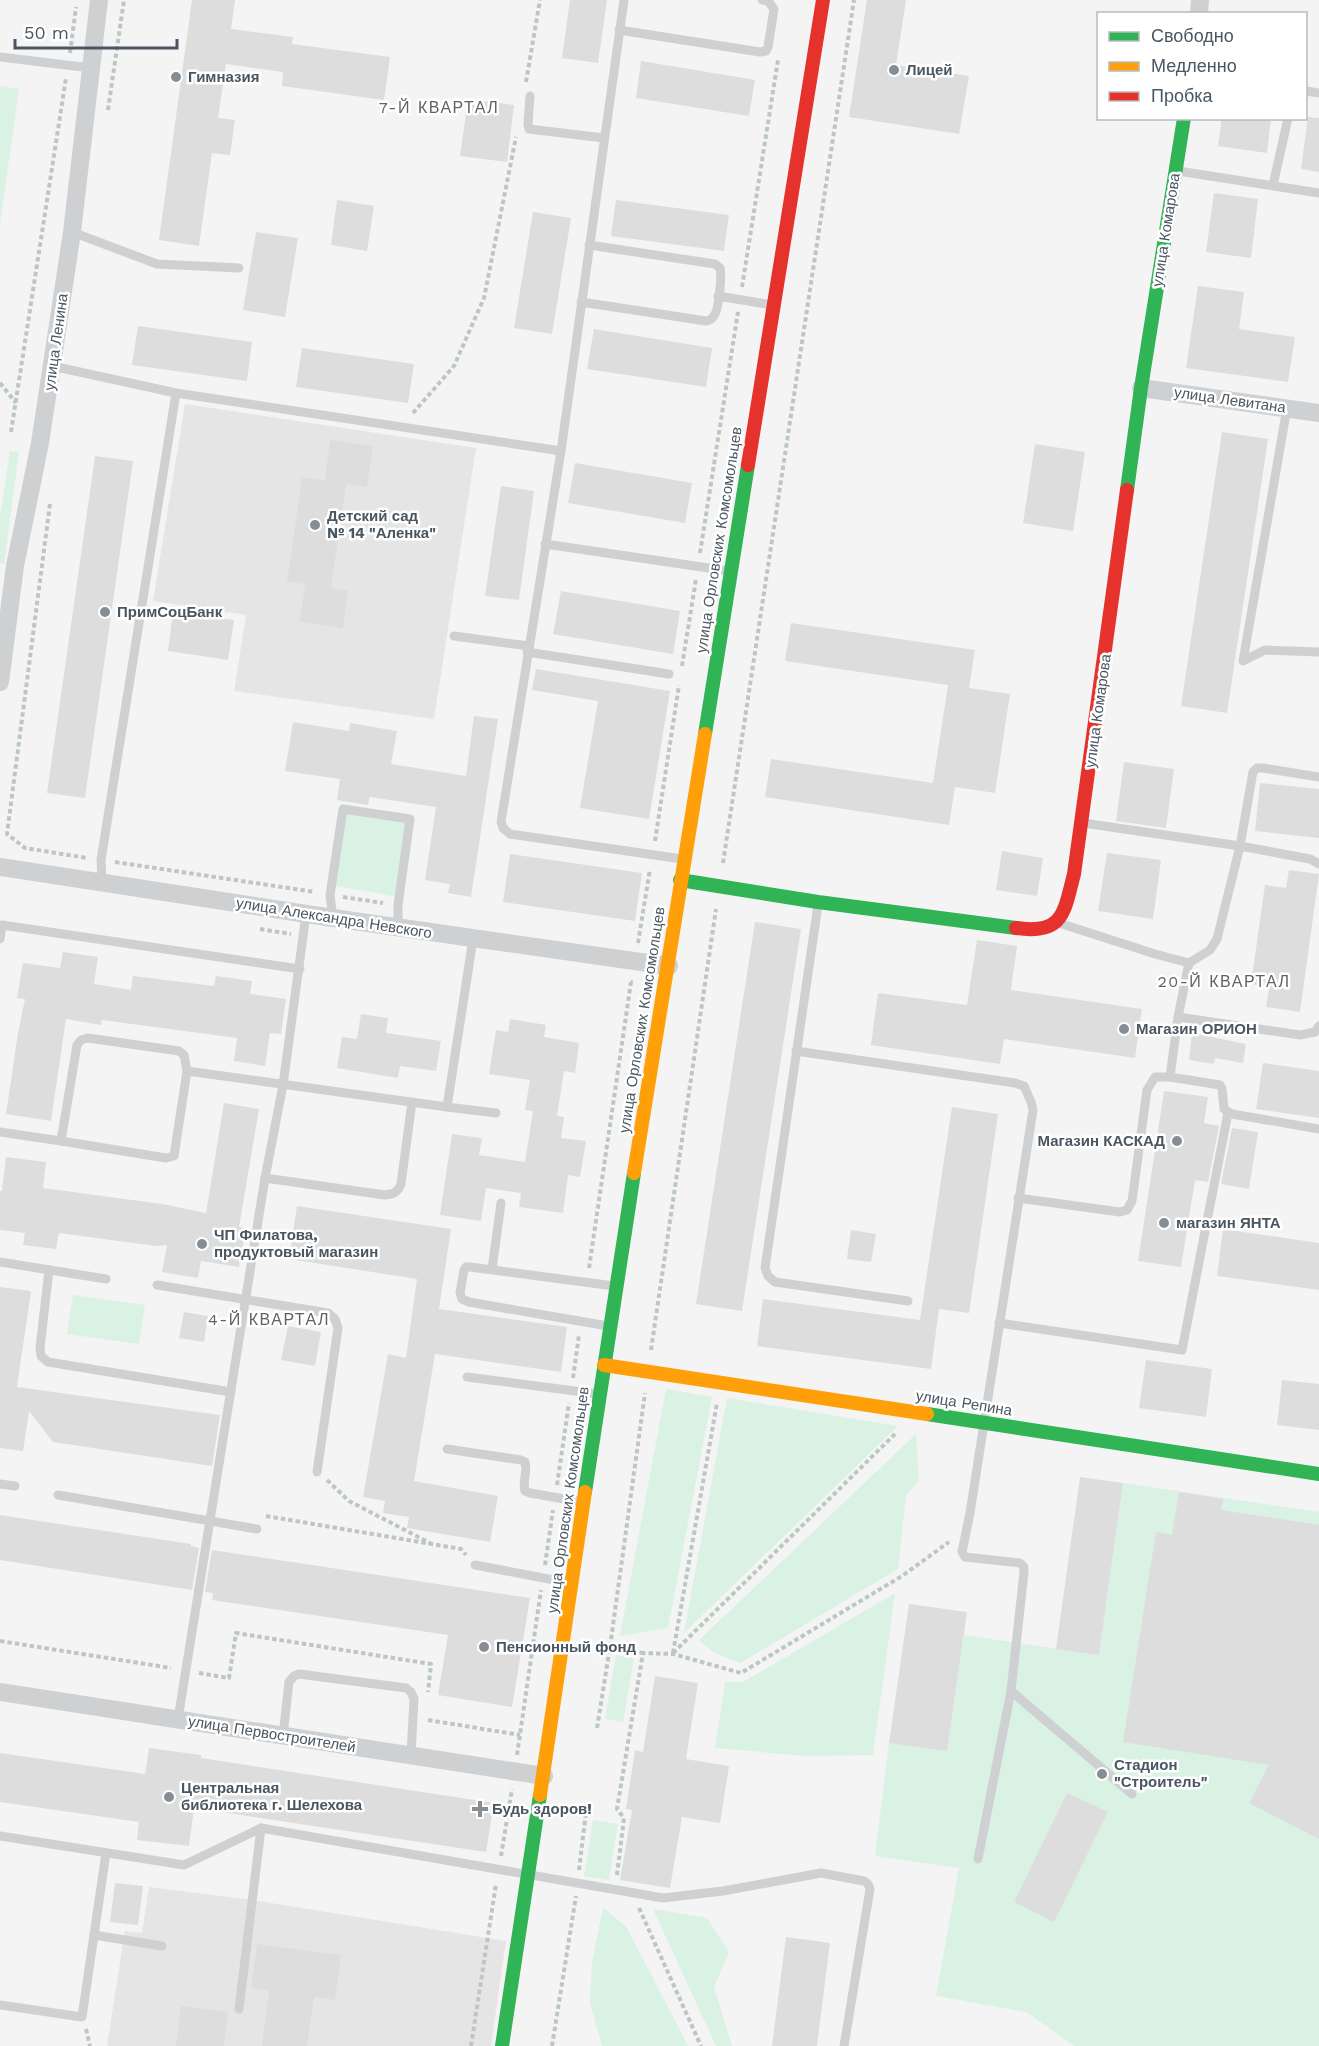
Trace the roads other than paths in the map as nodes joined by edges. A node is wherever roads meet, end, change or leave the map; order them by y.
1 (99, 0) edge
2 (624, 0) edge
3 (762, 0) edge
4 (823, 0) edge
5 (619, 30) junction
6 (0, 57) edge
7 (91, 68) junction
8 (530, 96) dead end
9 (1184, 120) edge
10 (1288, 120) edge
11 (604, 138) junction
12 (1175, 171) junction
13 (1273, 185) junction
14 (1319, 193) edge
15 (72, 232) junction
16 (590, 245) junction
17 (239, 267) dead end
18 (718, 296) junction
19 (581, 302) junction
20 (774, 305) junction
21 (52, 366) junction
22 (1141, 388) junction
23 (176, 393) junction
24 (1287, 408) junction
25 (1319, 413) edge
26 (561, 451) junction
27 (545, 544) junction
28 (731, 572) junction
29 (454, 636) dead end
30 (528, 649) junction
31 (1319, 652) edge
32 (669, 674) dead end
33 (0, 682) edge
34 (1319, 777) edge
35 (1083, 823) junction
36 (1240, 846) junction
37 (684, 860) junction
38 (1319, 864) edge
39 (0, 867) edge
40 (680, 880) junction
41 (102, 882) junction
42 (818, 902) junction
43 (306, 914) junction
44 (333, 918) junction
45 (1057, 922) junction
46 (398, 927) junction
47 (0, 939) edge
48 (473, 939) junction
49 (1189, 963) junction
50 (669, 966) junction
51 (300, 969) junction
52 (1178, 1017) junction
53 (1319, 1026) edge
54 (796, 1051) junction
55 (187, 1071) junction
56 (1170, 1077) junction
57 (283, 1085) junction
58 (412, 1102) junction
59 (447, 1107) junction
60 (496, 1113) dead end
61 (1228, 1113) junction
62 (1319, 1129) edge
63 (0, 1131) edge
64 (61, 1141) junction
65 (266, 1178) junction
66 (1018, 1198) junction
67 (501, 1203) dead end
68 (0, 1262) edge
69 (492, 1269) junction
70 (50, 1270) junction
71 (106, 1279) dead end
72 (157, 1285) dead end
73 (616, 1286) junction
74 (246, 1300) junction
75 (908, 1301) dead end
76 (999, 1323) junction
77 (610, 1326) junction
78 (604, 1365) junction
79 (467, 1377) dead end
80 (231, 1392) junction
81 (600, 1395) junction
82 (984, 1423) junction
83 (447, 1449) dead end
84 (317, 1472) road end
85 (1319, 1474) edge
86 (0, 1484) edge
87 (15, 1486) dead end
88 (58, 1496) dead end
89 (584, 1503) junction
90 (211, 1520) junction
91 (257, 1529) road end
92 (475, 1565) road end
93 (572, 1583) junction
94 (1011, 1691) junction
95 (0, 1692) edge
96 (178, 1719) junction
97 (283, 1736) junction
98 (411, 1755) junction
99 (544, 1776) junction
100 (1132, 1794) dead end
101 (261, 1828) junction
102 (0, 1836) edge
103 (106, 1853) junction
104 (978, 1859) dead end
105 (529, 1875) junction
106 (94, 1935) junction
107 (162, 1946) dead end
108 (0, 2005) edge
109 (239, 2008) dead end
110 (502, 2046) edge
111 (844, 2046) edge

1 - 7 street, улица Ленина
2 - 5 lane
3 - 5 lane
4 - 20 street, улица Орловских Комсомольцев
5 - 11 lane
6 - 7 lane
7 - 15 street, улица Ленина
8 - 11 lane
9 - 12 street, улица Комарова
10 - 13 lane
11 - 16 lane
12 - 13 lane
12 - 22 street, улица Комарова
13 - 14 lane
15 - 17 lane
15 - 21 street, улица Ленина
16 - 18 lane
16 - 19 lane
18 - 19 lane
18 - 20 lane
19 - 26 lane
20 - 28 street, улица Орловских Комсомольцев
21 - 23 lane
21 - 33 street, улица Ленина
22 - 24 street, улица Левитана
22 - 35 street, улица Комарова
23 - 26 lane
23 - 41 lane
24 - 25 street, улица Левитана
24 - 31 lane
26 - 27 lane
27 - 28 lane
27 - 30 lane
28 - 37 street, улица Орловских Комсомольцев
29 - 30 lane
30 - 32 lane
30 - 37 lane
34 - 36 lane
35 - 36 lane
35 - 45 street, улица Комарова
36 - 38 lane
36 - 49 lane
37 - 40 street, улица Орловских Комсомольцев
39 - 41 street, улица Александра Невского
40 - 42 street
40 - 50 street, улица Орловских Комсомольцев
41 - 43 street, улица Александра Невского
42 - 45 street
42 - 54 lane
43 - 44 street, улица Александра Невского
43 - 51 lane
44 - 46 street, улица Александра Невского
44 - 46 lane
45 - 49 lane
46 - 48 street, улица Александра Невского
47 - 51 lane
48 - 50 street, улица Александра Невского
48 - 59 lane
49 - 52 lane
50 - 73 street, улица Орловских Комсомольцев
51 - 57 lane
52 - 53 lane
52 - 56 lane
54 - 66 lane
54 - 75 lane
55 - 57 lane
55 - 64 lane
55 - 64 lane
56 - 61 lane
56 - 66 lane
57 - 58 lane
57 - 65 lane
58 - 59 lane
58 - 65 lane
59 - 60 lane
61 - 62 lane
61 - 76 lane
63 - 64 lane
65 - 74 lane
66 - 76 lane
67 - 69 lane
68 - 70 lane
69 - 73 lane
69 - 77 lane
70 - 71 lane
70 - 80 lane
72 - 74 lane
73 - 77 street, улица Орловских Комсомольцев
74 - 80 lane
74 - 84 lane
76 - 82 lane
77 - 78 street, улица Орловских Комсомольцев
78 - 81 street, улица Орловских Комсомольцев
78 - 82 street, улица Репина
79 - 81 lane
80 - 90 lane
81 - 89 street, улица Орловских Комсомольцев
82 - 85 street, улица Репина
82 - 94 lane
83 - 89 lane
86 - 87 lane
88 - 90 lane
89 - 93 street, улица Орловских Комсомольцев
90 - 91 lane
90 - 96 lane
92 - 93 lane
93 - 99 street, улица Орловских Комсомольцев
94 - 100 lane
94 - 104 lane
95 - 96 street, улица Первостроителей
96 - 97 street, улица Первостроителей
97 - 98 street, улица Первостроителей
97 - 98 lane
98 - 99 street, улица Первостроителей
99 - 105 street, улица Орловских Комсомольцев
101 - 103 lane
101 - 105 lane
101 - 109 lane
102 - 103 lane
103 - 106 lane
105 - 110 street, улица Орловских Комсомольцев
105 - 111 lane
106 - 107 lane
106 - 108 lane

